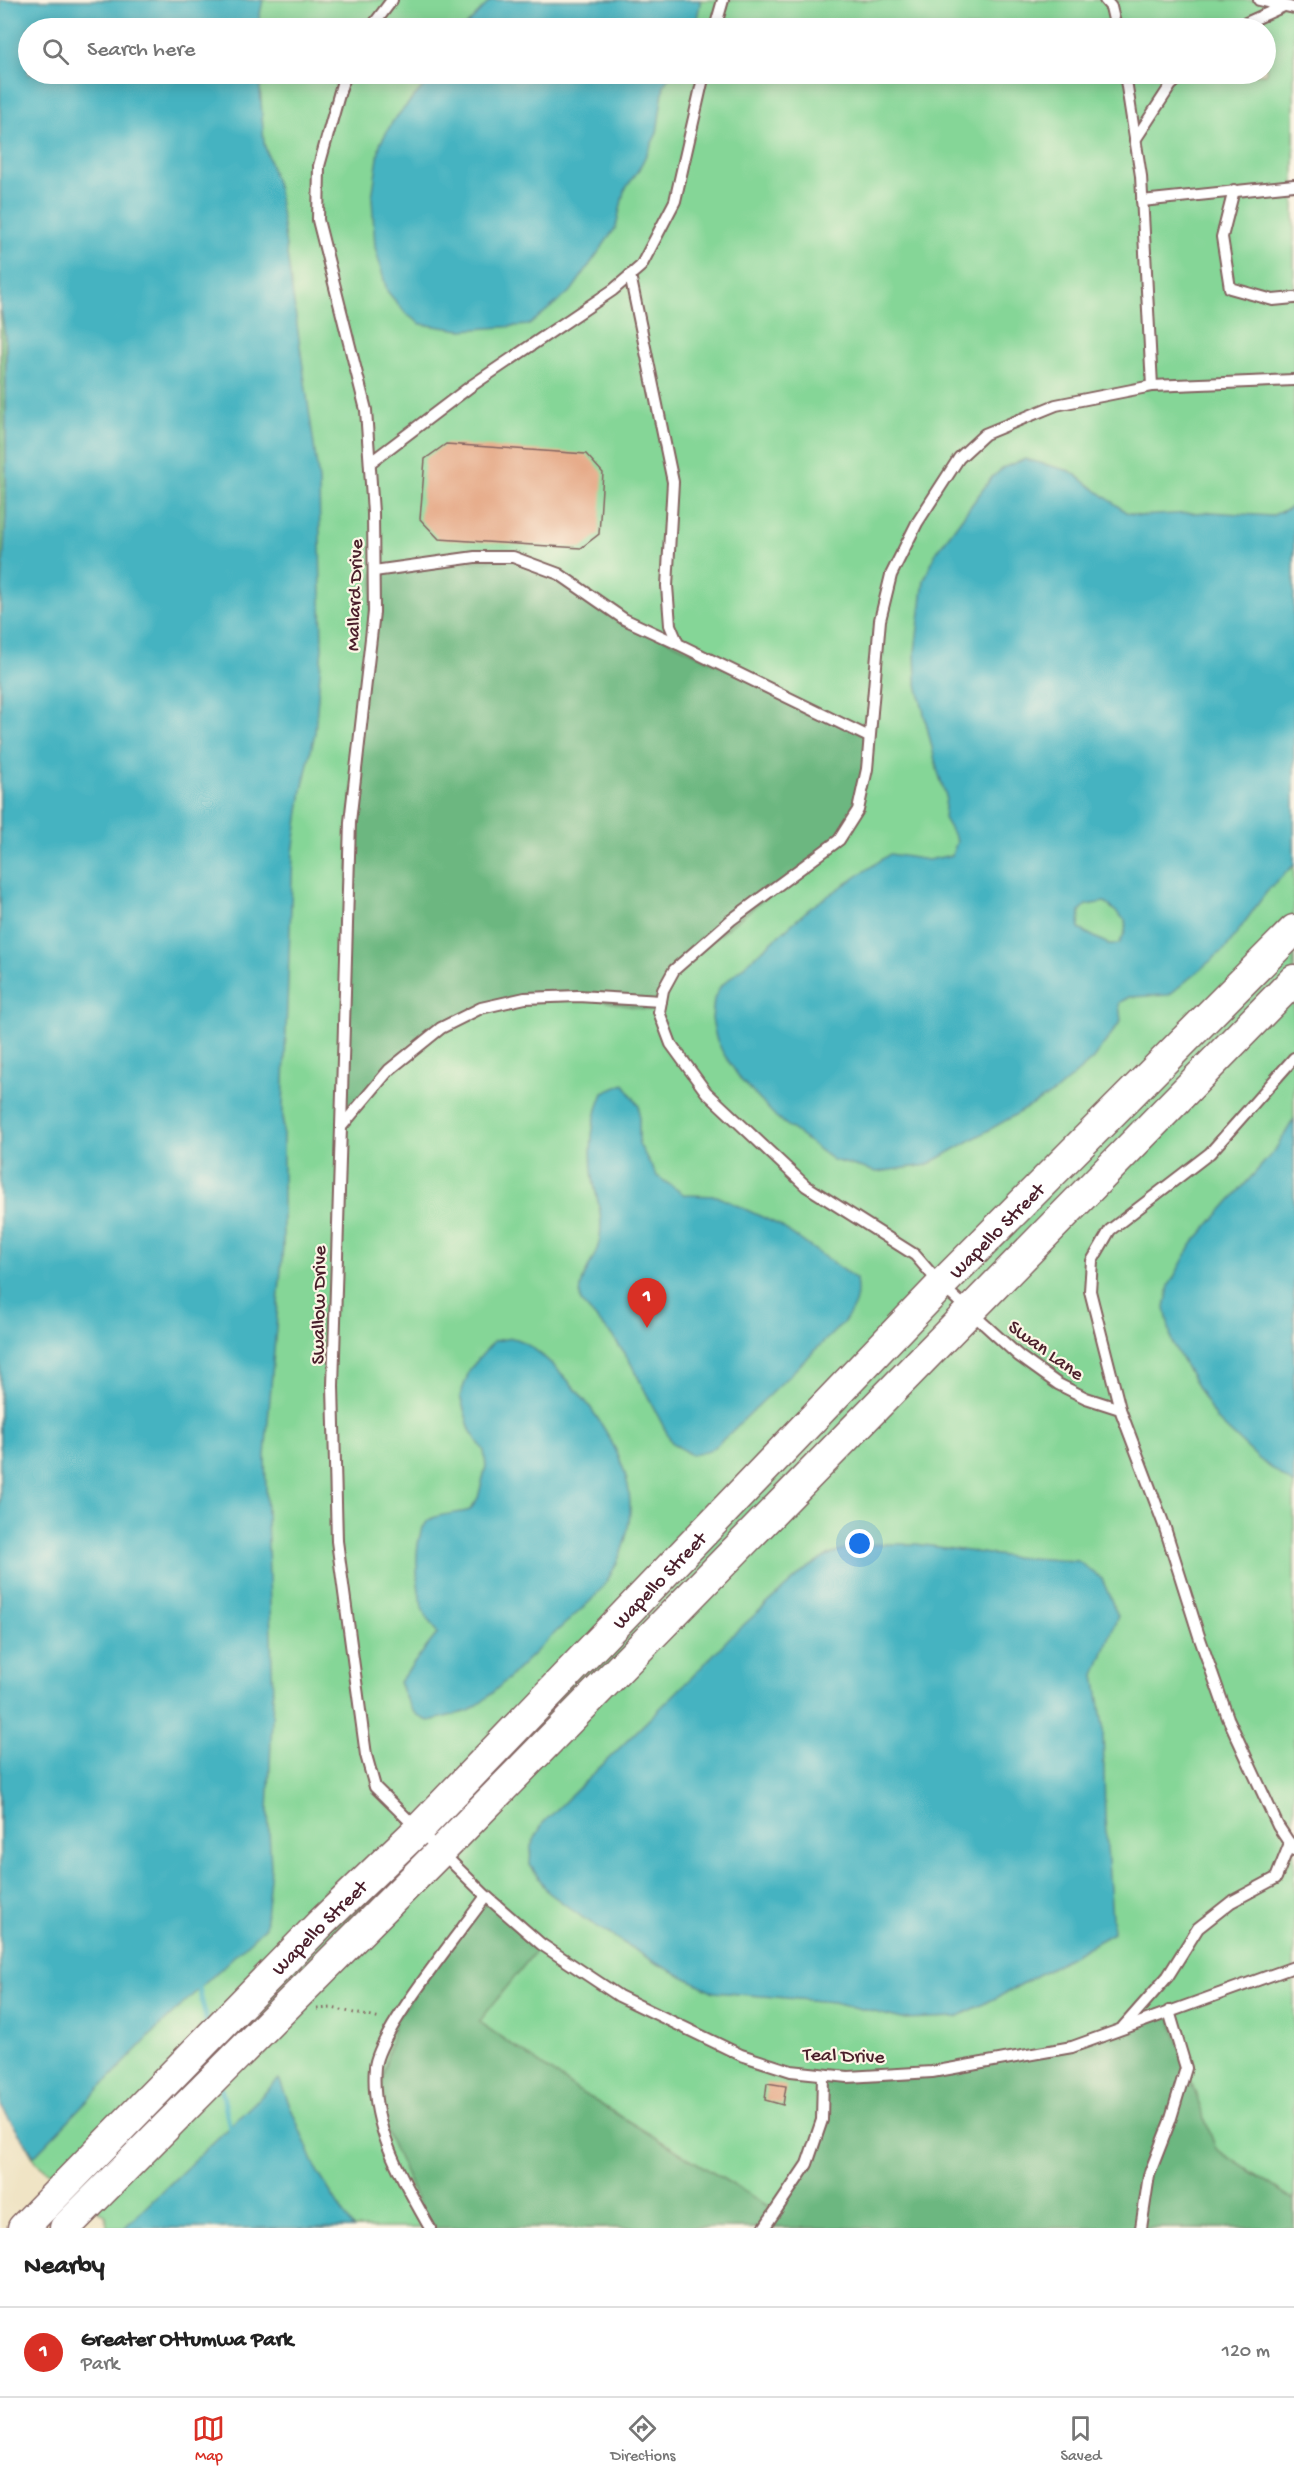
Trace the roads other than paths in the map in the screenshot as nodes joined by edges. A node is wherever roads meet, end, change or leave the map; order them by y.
1 (392, 0) edge
2 (723, 0) edge
3 (1105, 0) edge
4 (1259, 0) edge
5 (1289, 7) edge
6 (378, 18) edge
7 (718, 18) edge
8 (1114, 18) edge
9 (1261, 18) edge
10 (342, 84) edge
11 (702, 84) edge
12 (1126, 84) edge
13 (1172, 84) edge
14 (1135, 141) junction
15 (1294, 185) edge
16 (1234, 190) junction
17 (1142, 201) junction
18 (630, 275) junction
19 (1294, 298) edge
20 (1294, 380) edge
21 (1152, 386) junction
22 (371, 462) junction
23 (374, 571) junction
24 (678, 644) junction
25 (869, 737) junction
26 (1294, 930) edge
27 (1294, 981) edge
28 (661, 1001) junction
29 (1294, 1058) edge
30 (340, 1127) junction
31 (941, 1285) junction
32 (972, 1312) junction
33 (1120, 1408) junction
34 (418, 1830) junction
35 (1292, 1846) edge
36 (441, 1851) junction
37 (486, 1896) junction
38 (1294, 1967) edge
39 (1169, 2012) junction
40 (1120, 2030) junction
41 (823, 2075) junction
42 (23, 2228) edge
43 (65, 2228) edge
44 (430, 2228) edge
45 (764, 2228) edge
46 (1141, 2228) edge

1 - 6 lane
2 - 7 lane
3 - 8 lane
4 - 5 lane
5 - 9 lane
10 - 22 lane, Mallard Drive
11 - 18 lane
12 - 14 lane
13 - 14 lane
14 - 17 lane
15 - 16 lane
16 - 17 lane
16 - 19 lane
17 - 21 lane
18 - 22 lane
18 - 24 lane
20 - 21 lane
21 - 25 lane
22 - 23 lane, Mallard Drive
23 - 24 lane
23 - 30 lane, Mallard Drive
24 - 25 lane
25 - 28 lane
26 - 31 main road, Wapello Street
27 - 32 main road, Wapello Street
28 - 30 lane
28 - 31 lane, Swan Lane
29 - 33 lane
30 - 34 lane, Swallow Drive
31 - 32 lane, Swan Lane
31 - 34 main road, Wapello Street
32 - 33 lane, Swan Lane
32 - 36 main road, Wapello Street
33 - 35 lane
34 - 36 lane, Teal Drive
34 - 42 main road, Wapello Street
35 - 40 lane
36 - 37 lane, Teal Drive
36 - 43 main road, Wapello Street
37 - 41 lane, Teal Drive
37 - 44 lane
38 - 39 lane, Teal Drive
39 - 40 lane, Teal Drive
39 - 46 lane
40 - 41 lane, Teal Drive
41 - 45 lane

